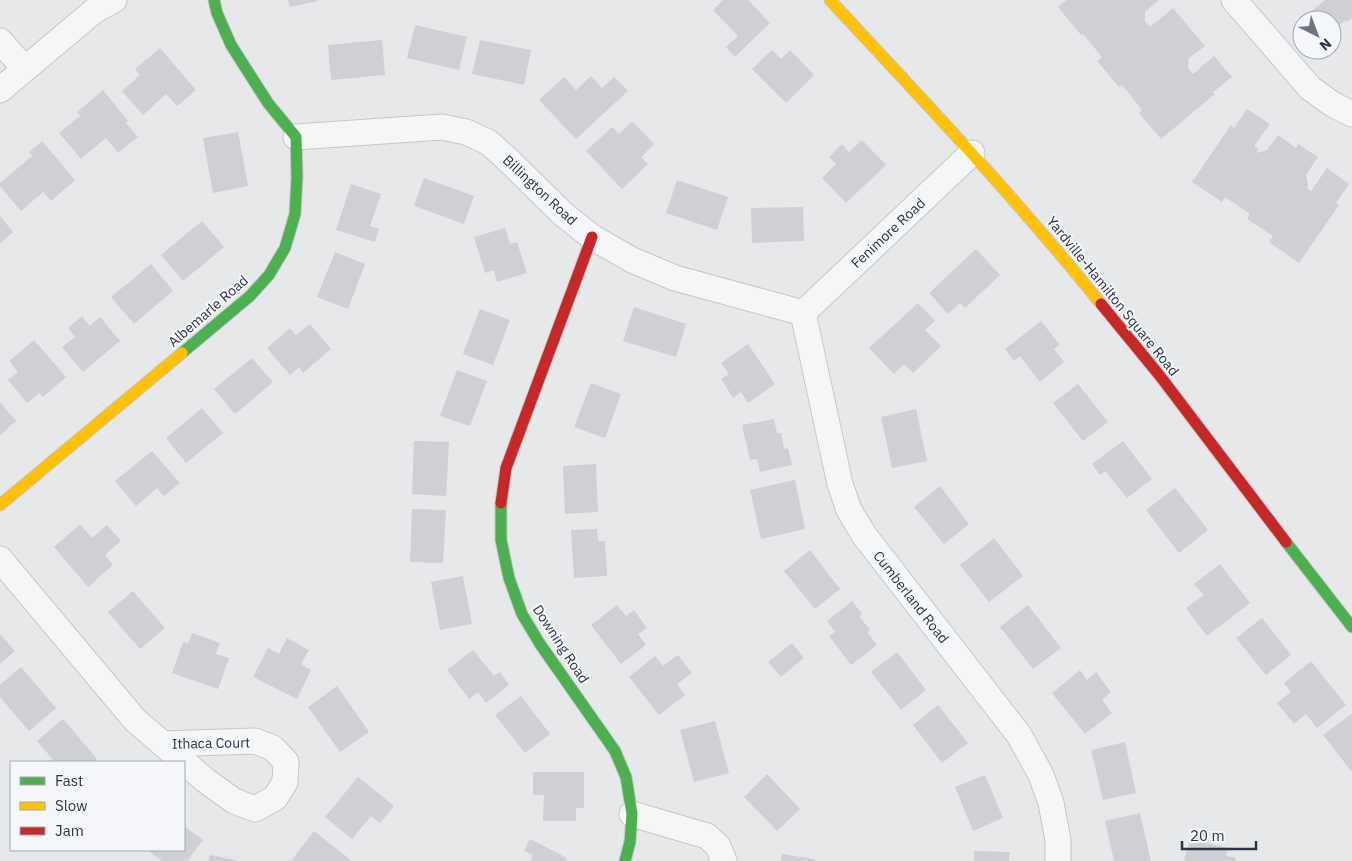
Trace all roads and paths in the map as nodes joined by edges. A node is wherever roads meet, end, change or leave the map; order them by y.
1 (114, 0) edge
2 (214, 0) edge
3 (830, 0) edge
4 (1234, 0) edge
5 (0, 41) edge
6 (25, 69) junction
7 (0, 90) edge
8 (1352, 114) edge
9 (296, 137) junction
10 (972, 152) junction
11 (592, 237) junction
12 (803, 313) junction
13 (0, 505) edge
14 (0, 560) edge
15 (1352, 627) edge
16 (163, 744) dead end
17 (632, 814) junction
18 (626, 861) edge
19 (724, 861) edge
20 (1058, 861) edge

1 - 6 street
2 - 9 street
3 - 10 street, Yardville-Hamilton Square Road
4 - 8 street
5 - 6 street
6 - 7 street
9 - 11 street, Billington Road
9 - 13 street, Albemarle Road
10 - 12 street, Fenimore Road
10 - 15 street, Yardville-Hamilton Square Road
11 - 12 street, Billington Road
11 - 17 street, Downing Road
12 - 20 street, Cumberland Road
14 - 16 street, Ithaca Court
17 - 18 street, Downing Road
17 - 19 street

